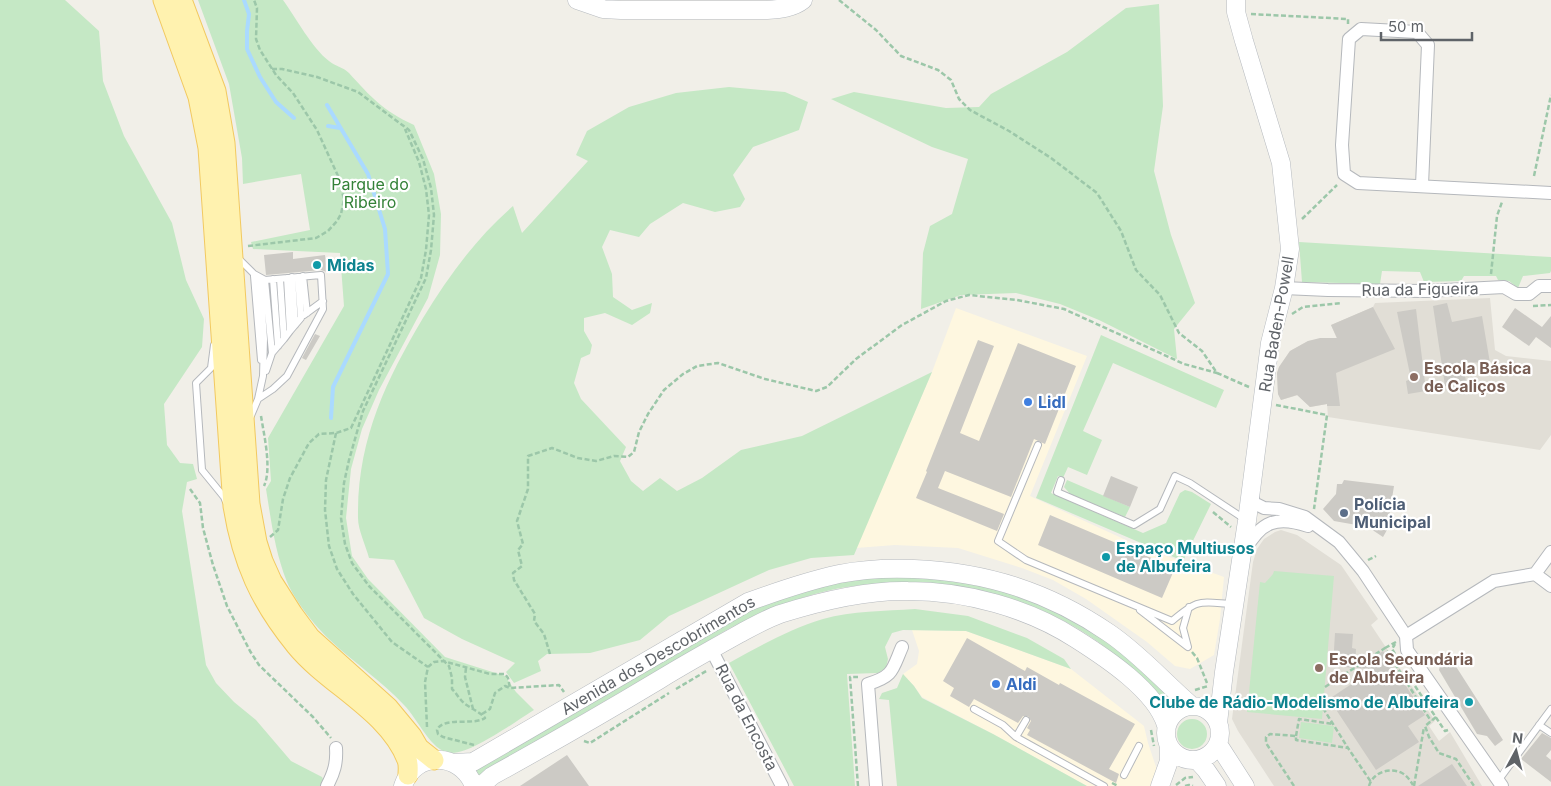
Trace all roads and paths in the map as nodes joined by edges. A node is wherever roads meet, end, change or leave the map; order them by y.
1 (163, 0) edge
2 (182, 0) edge
3 (254, 0) edge
4 (577, 0) edge
5 (803, 0) edge
6 (839, 0) edge
7 (704, 5) edge
8 (1237, 6) edge
9 (1347, 32) dead end
10 (272, 69) junction
11 (1551, 95) edge
12 (405, 127) junction
13 (1534, 176) dead end
14 (1340, 182) dead end
15 (1422, 185) junction
16 (1551, 193) edge
17 (1506, 197) dead end
18 (1298, 223) dead end
19 (238, 243) junction
20 (254, 274) junction
21 (1491, 274) dead end
22 (289, 278) junction
23 (265, 280) junction
24 (1551, 286) edge
25 (1284, 288) junction
26 (1326, 298) dead end
27 (323, 301) junction
28 (1350, 303) dead end
29 (219, 304) junction
30 (1340, 304) junction
31 (1551, 305) edge
32 (1528, 306) dead end
33 (1293, 309) dead end
34 (304, 316) junction
35 (295, 325) junction
36 (290, 331) junction
37 (284, 339) junction
38 (278, 346) junction
39 (272, 353) junction
40 (1216, 373) junction
41 (263, 376) junction
42 (1253, 389) dead end
43 (258, 400) junction
44 (1272, 404) dead end
45 (244, 426) junction
46 (336, 433) junction
47 (1038, 445) dead end
48 (1062, 480) dead end
49 (190, 490) dead end
50 (1251, 491) junction
51 (1264, 508) junction
52 (1314, 513) dead end
53 (236, 524) junction
54 (1254, 525) junction
55 (1323, 530) junction
56 (268, 538) dead end
57 (1551, 552) edge
58 (1376, 556) dead end
59 (1364, 560) dead end
60 (1535, 574) junction
61 (1551, 586) edge
62 (1234, 604) junction
63 (1133, 605) junction
64 (1189, 606) junction
65 (1406, 636) junction
66 (902, 647) dead end
67 (550, 654) dead end
68 (715, 656) junction
69 (1196, 658) dead end
70 (443, 661) junction
71 (428, 666) junction
72 (466, 667) junction
73 (1224, 672) junction
74 (860, 677) dead end
75 (1208, 686) dead end
76 (1324, 687) dead end
77 (510, 688) junction
78 (566, 695) dead end
79 (1196, 706) junction
80 (1323, 708) dead end
81 (974, 709) dead end
82 (1551, 709) edge
83 (473, 710) junction
84 (482, 714) junction
85 (1436, 717) dead end
86 (1026, 720) dead end
87 (1431, 721) junction
88 (1218, 724) junction
89 (1333, 724) junction
90 (1159, 725) junction
91 (1540, 725) junction
92 (1425, 726) junction
93 (427, 727) dead end
94 (1551, 733) edge
95 (1296, 736) junction
96 (1016, 737) junction
97 (579, 740) dead end
98 (1218, 744) junction
99 (1139, 746) dead end
100 (336, 748) joint
101 (1162, 748) junction
102 (1348, 748) junction
103 (483, 756) junction
104 (434, 760) junction
105 (1193, 760) junction
106 (454, 763) junction
107 (1124, 775) dead end
108 (1198, 780) dead end
109 (405, 781) edge
110 (1371, 782) junction
111 (1500, 784) edge
112 (1414, 785) edge
113 (327, 786) edge
114 (474, 786) edge
115 (481, 786) edge
116 (782, 786) edge
117 (858, 786) edge
118 (876, 786) edge
119 (1104, 786) edge
120 (1160, 786) edge
121 (1166, 786) edge
122 (1175, 786) edge
123 (1185, 786) edge
124 (1193, 786) edge
125 (1217, 786) edge
126 (1245, 786) edge
127 (1294, 786) edge
128 (1370, 786) edge
129 (1474, 786) edge

1 - 29 main road
2 - 19 main road
3 - 10 path
4 - 7 main road
5 - 7 main road
6 - 40 path
8 - 9 path
8 - 25 main road, Rua Baden-Powell
10 - 12 path
10 - 19 path
11 - 13 path
12 - 46 path
12 - 70 path
14 - 18 path
15 - 15 street
15 - 16 street
17 - 21 path
19 - 20 lane
19 - 45 main road
20 - 23 lane
20 - 41 lane
22 - 23 lane
22 - 27 lane
22 - 34 lane
22 - 35 lane
22 - 36 lane
22 - 37 lane
22 - 38 lane
23 - 39 lane
24 - 25 street, Rua da Figueira
25 - 50 main road, Rua Baden-Powell
26 - 30 path
27 - 34 lane
27 - 43 lane
28 - 30 path
29 - 53 main road
29 - 53 lane
30 - 33 path
31 - 32 path
34 - 35 lane
35 - 36 lane
36 - 37 lane
37 - 38 lane
38 - 39 lane
39 - 41 lane
40 - 42 path
40 - 67 path
41 - 43 lane
43 - 45 lane
44 - 52 path
45 - 104 main road
46 - 56 path
46 - 71 path
47 - 63 lane
48 - 54 lane
49 - 100 path
50 - 51 street
50 - 54 main road, Rua Baden-Powell
51 - 54 street
51 - 55 street
53 - 109 main road
54 - 55 street
54 - 62 main road, Rua Baden-Powell
55 - 65 street
57 - 60 street
58 - 59 path
60 - 61 street
60 - 65 street
62 - 64 lane
62 - 73 main road, Rua Baden-Powell
63 - 64 lane
63 - 64 lane
65 - 111 street
66 - 118 street
68 - 90 main road, Avenida dos Descobrimentos
68 - 97 path
68 - 115 main road, Avenida dos Descobrimentos
68 - 116 street, Rua da Encosta
69 - 75 path
70 - 71 path
70 - 72 path
70 - 83 path
71 - 93 path
72 - 77 path
72 - 83 path
73 - 79 main road, Rua Baden-Powell
73 - 88 main road, Rua Baden-Powell
74 - 117 path
76 - 87 path
77 - 78 path
77 - 84 path
79 - 88 main road
79 - 90 main road
79 - 103 main road, Avenida dos Descobrimentos
80 - 89 path
81 - 96 lane
82 - 91 lane
83 - 84 path
84 - 103 path
85 - 87 path
86 - 96 lane
87 - 92 path
88 - 98 main road
89 - 95 path
89 - 102 path
90 - 101 path
90 - 101 main road
91 - 94 lane
91 - 111 lane
92 - 112 path
92 - 129 path
95 - 102 path
95 - 127 path
96 - 119 lane
98 - 105 main road
98 - 126 main road
99 - 107 lane
100 - 113 street
101 - 105 main road
101 - 120 main road
102 - 110 path
103 - 106 main road, Avenida dos Descobrimentos
104 - 106 main road, Avenida dos Descobrimentos
104 - 109 main road
105 - 121 main road
105 - 125 main road
106 - 114 main road
108 - 122 path
110 - 112 path
110 - 128 path
123 - 124 path

